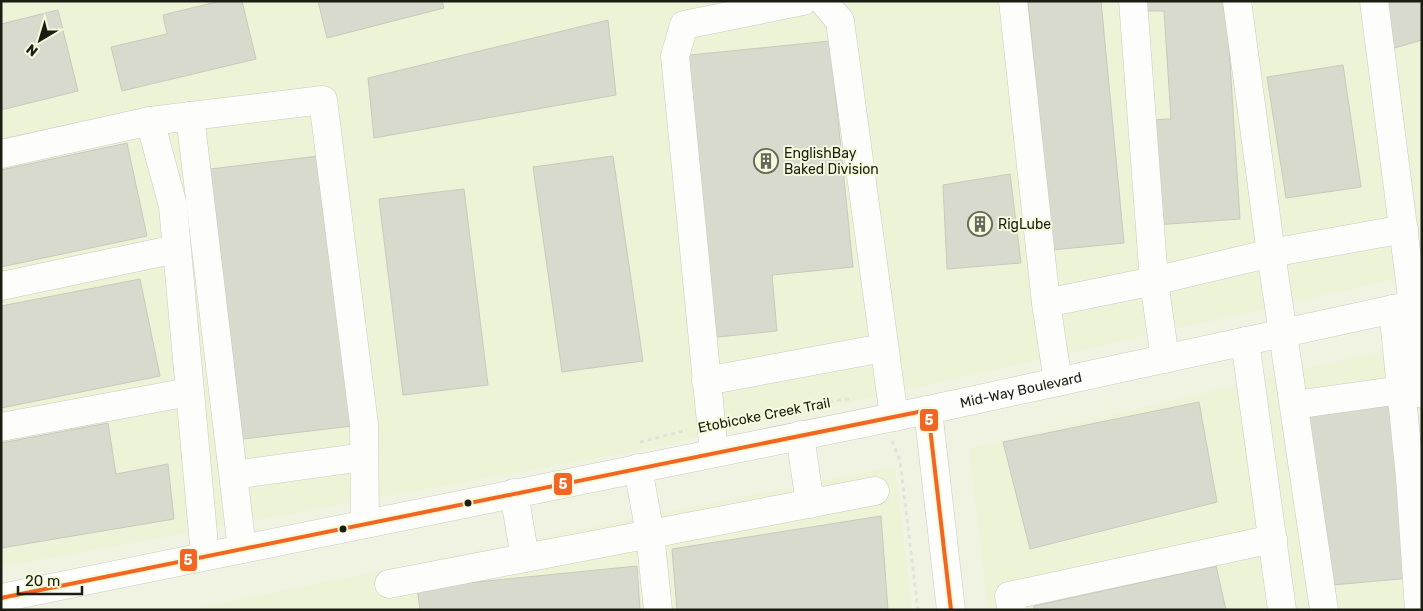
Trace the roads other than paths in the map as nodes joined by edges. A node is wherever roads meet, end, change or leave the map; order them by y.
1 (802, 1) edge
2 (823, 1) edge
3 (1013, 1) edge
4 (1118, 1) edge
5 (1133, 1) edge
6 (1237, 1) edge
7 (1374, 1) edge
8 (190, 116) junction
9 (150, 121) junction
10 (1, 154) edge
11 (201, 202) junction
12 (172, 206) junction
13 (1404, 229) junction
14 (176, 249) junction
15 (1271, 253) junction
16 (1150, 282) junction
17 (1, 286) edge
18 (1046, 303) junction
19 (1409, 306) edge
20 (1283, 333) junction
21 (1245, 341) junction
22 (883, 348) junction
23 (1165, 359) junction
24 (706, 381) junction
25 (1058, 382) junction
26 (189, 392) junction
27 (1412, 392) edge
28 (1294, 405) junction
29 (928, 410) junction
30 (894, 417) junction
31 (1, 427) edge
32 (800, 435) junction
33 (714, 453) junction
34 (364, 457) junction
35 (638, 468) junction
36 (234, 475) junction
37 (875, 491) dead end
38 (514, 493) junction
39 (810, 504) junction
40 (365, 524) junction
41 (650, 534) junction
42 (1272, 539) junction
43 (242, 549) junction
44 (204, 556) junction
45 (525, 558) junction
46 (389, 584) dead end
47 (1, 598) edge
48 (658, 610) edge
49 (951, 610) edge
50 (1012, 610) edge
51 (1282, 610) edge
52 (1324, 610) edge
53 (1419, 610) edge

1 - 24 street
2 - 22 street
3 - 18 street
4 - 16 street
5 - 16 street
6 - 15 street
7 - 13 street
8 - 9 street
8 - 11 street
8 - 34 street
9 - 10 street
9 - 12 street
11 - 12 street
11 - 36 street
12 - 14 street
13 - 15 street
13 - 19 street
14 - 17 street
14 - 26 street
15 - 16 street
15 - 20 street
16 - 18 street
16 - 23 street
18 - 25 street
19 - 20 street, Mid-Way Boulevard
19 - 27 street
20 - 21 street, Mid-Way Boulevard
20 - 28 street
21 - 23 street, Mid-Way Boulevard
21 - 42 street
22 - 24 street
22 - 30 street
23 - 25 street, Mid-Way Boulevard
24 - 33 street
25 - 29 street, Mid-Way Boulevard
26 - 31 street
26 - 44 street
27 - 28 street
27 - 53 street
28 - 52 street
29 - 30 street, Mid-Way Boulevard
29 - 49 street
30 - 32 street, Mid-Way Boulevard
32 - 33 street, Mid-Way Boulevard
32 - 39 street
33 - 35 street, Mid-Way Boulevard
34 - 36 street
34 - 40 street
35 - 38 street, Mid-Way Boulevard
35 - 41 street
36 - 43 street
37 - 39 street
38 - 40 street, Mid-Way Boulevard
38 - 45 street
39 - 41 street
40 - 43 street, Mid-Way Boulevard
41 - 45 street
41 - 48 street
42 - 50 street
42 - 51 street
43 - 44 street, Mid-Way Boulevard
44 - 47 street, Mid-Way Boulevard
45 - 46 street

